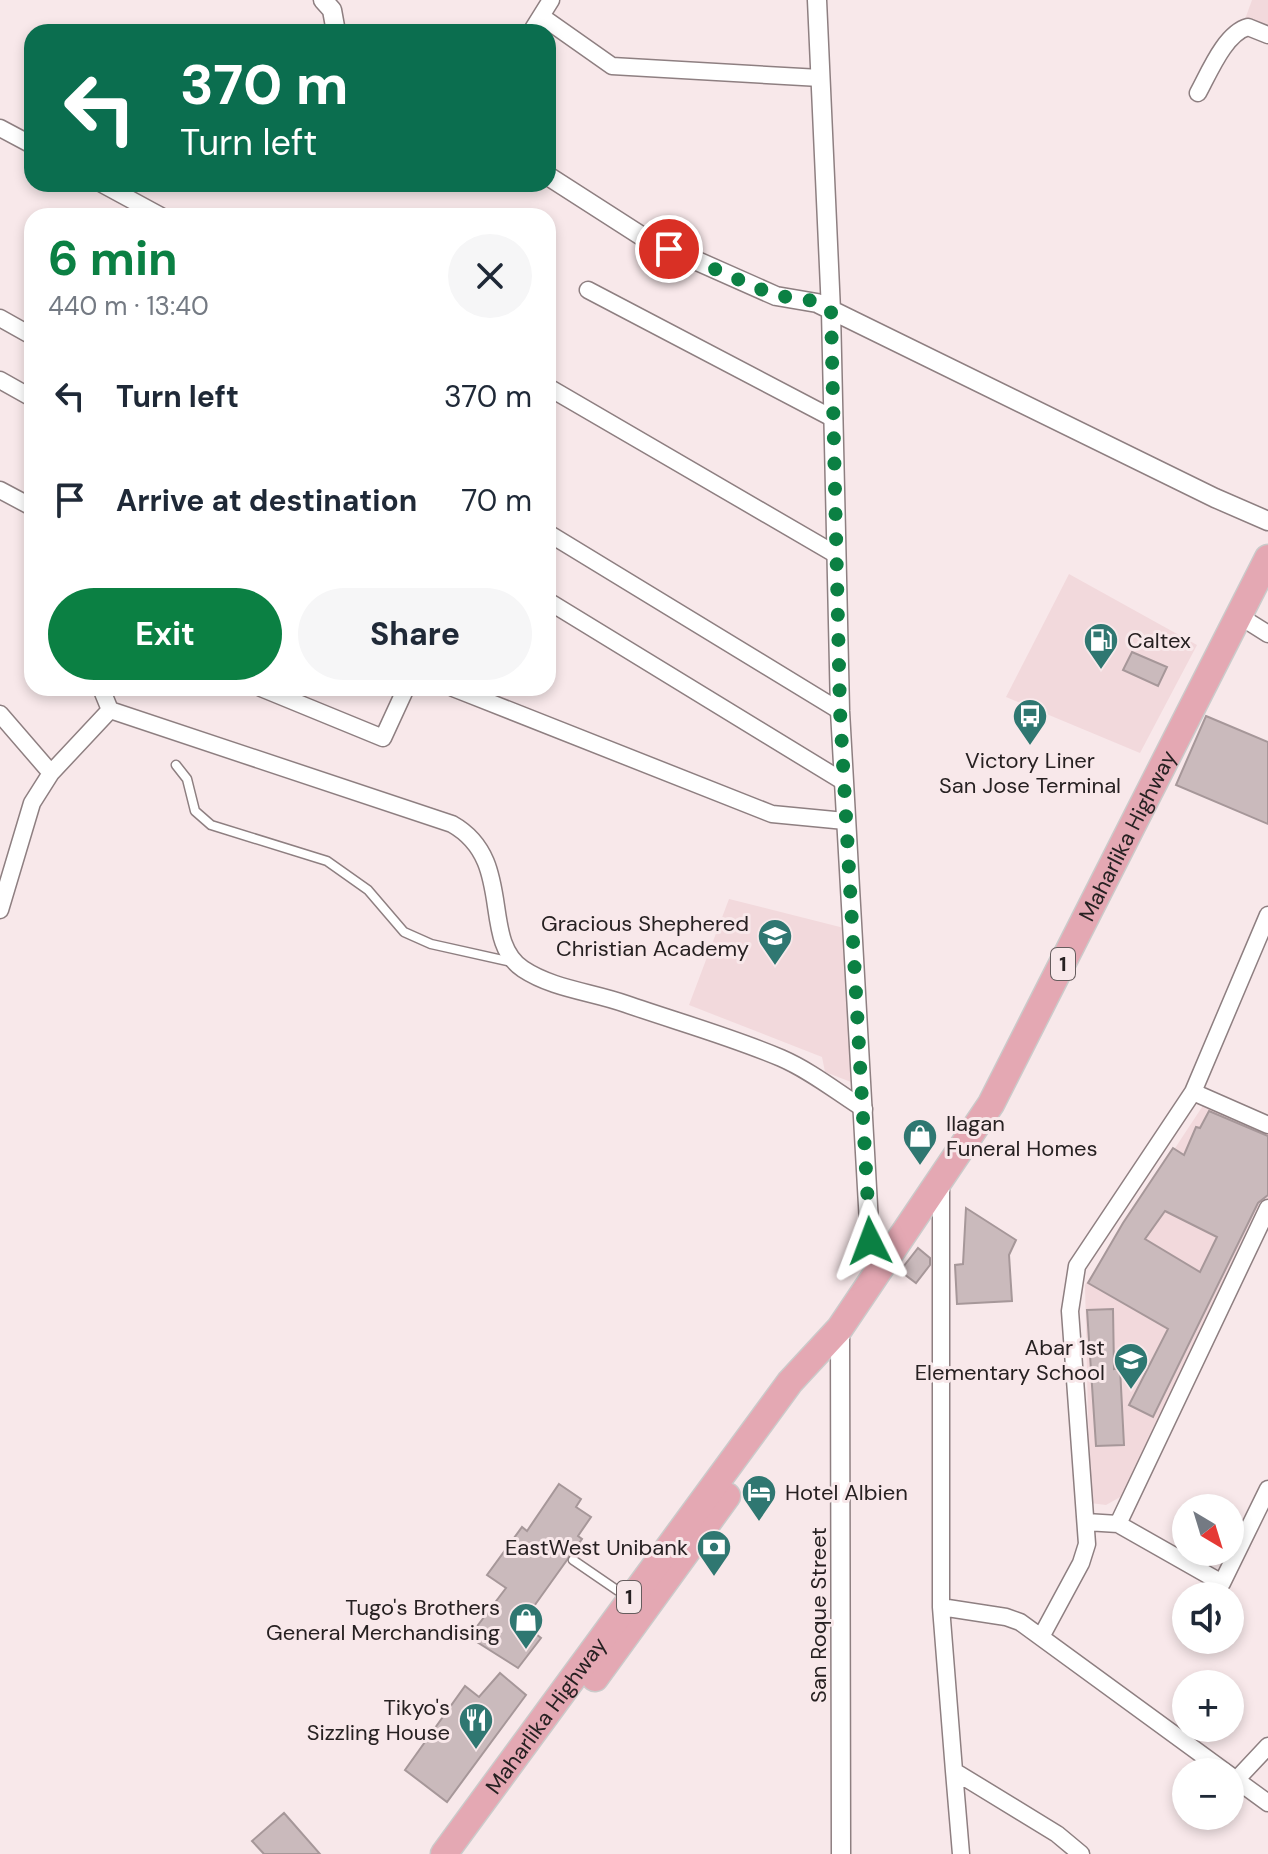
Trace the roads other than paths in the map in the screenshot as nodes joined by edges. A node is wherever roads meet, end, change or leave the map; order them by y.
1 (551, 0) edge
2 (817, 0) edge
3 (333, 3) edge
4 (541, 16) junction
5 (335, 24) edge
6 (536, 24) edge
7 (552, 24) edge
8 (556, 27) edge
9 (1268, 35) edge
10 (820, 78) junction
11 (1198, 93) dead end
12 (0, 128) edge
13 (24, 141) edge
14 (556, 181) edge
15 (117, 192) edge
16 (146, 208) edge
17 (588, 290) dead end
18 (831, 311) junction
19 (0, 318) edge
20 (24, 332) edge
21 (0, 380) edge
22 (556, 392) edge
23 (24, 394) edge
24 (834, 419) junction
25 (0, 490) edge
26 (24, 503) edge
27 (1268, 521) edge
28 (556, 538) edge
29 (835, 554) junction
30 (1268, 558) edge
31 (556, 606) edge
32 (1241, 617) junction
33 (1268, 634) edge
34 (104, 696) edge
35 (281, 696) edge
36 (402, 696) edge
37 (473, 696) edge
38 (110, 710) junction
39 (840, 711) junction
40 (0, 714) edge
41 (176, 765) dead end
42 (51, 773) junction
43 (844, 782) junction
44 (845, 821) junction
45 (6, 867) edge
46 (0, 910) edge
47 (1268, 915) edge
48 (512, 962) junction
49 (1193, 1092) junction
50 (864, 1109) junction
51 (1268, 1125) edge
52 (941, 1182) junction
53 (1268, 1208) edge
54 (880, 1271) junction
55 (840, 1328) junction
56 (1268, 1489) edge
57 (1086, 1522) junction
58 (1118, 1524) junction
59 (573, 1560) dead end
60 (636, 1604) junction
61 (941, 1607) junction
62 (1041, 1637) junction
63 (600, 1656) junction
64 (1268, 1746) edge
65 (1210, 1758) edge
66 (954, 1771) junction
67 (1244, 1772) edge
68 (1244, 1783) edge
69 (1268, 1803) edge
70 (444, 1854) edge
71 (464, 1854) edge
72 (841, 1854) edge
73 (961, 1854) edge
74 (1081, 1854) edge

1 - 4 street
2 - 10 street
3 - 5 street
4 - 6 street
4 - 7 street
8 - 10 street
9 - 11 street
10 - 18 street
12 - 13 street
14 - 18 street
15 - 16 street
17 - 24 street
18 - 24 street
18 - 27 street
19 - 20 street
21 - 23 street
22 - 29 street
24 - 29 street
25 - 26 street
28 - 39 street
29 - 39 street
30 - 32 highway, Maharlika Highway / 1
31 - 43 street
32 - 33 street
32 - 52 highway, Maharlika Highway / 1
34 - 38 street
35 - 36 street
37 - 44 street
38 - 42 street
38 - 48 street
39 - 43 street
40 - 42 street
41 - 48 lane
42 - 45 street
43 - 44 street
44 - 50 street
45 - 46 street
47 - 49 street
48 - 50 street
49 - 51 street
49 - 57 street
50 - 54 street
52 - 54 highway, Maharlika Highway / 1
52 - 61 street
53 - 58 street
54 - 55 highway, Maharlika Highway / 1
55 - 60 highway, Maharlika Highway / 1
55 - 72 street, San Roque Street
56 - 58 street
57 - 58 street
57 - 62 street
59 - 60 lane
60 - 63 highway, Maharlika Highway / 1
61 - 62 street
61 - 66 street
62 - 65 street
63 - 70 highway, Maharlika Highway / 1
63 - 71 highway, Maharlika Highway / 1
64 - 67 street
66 - 73 street
66 - 74 street
68 - 69 street

